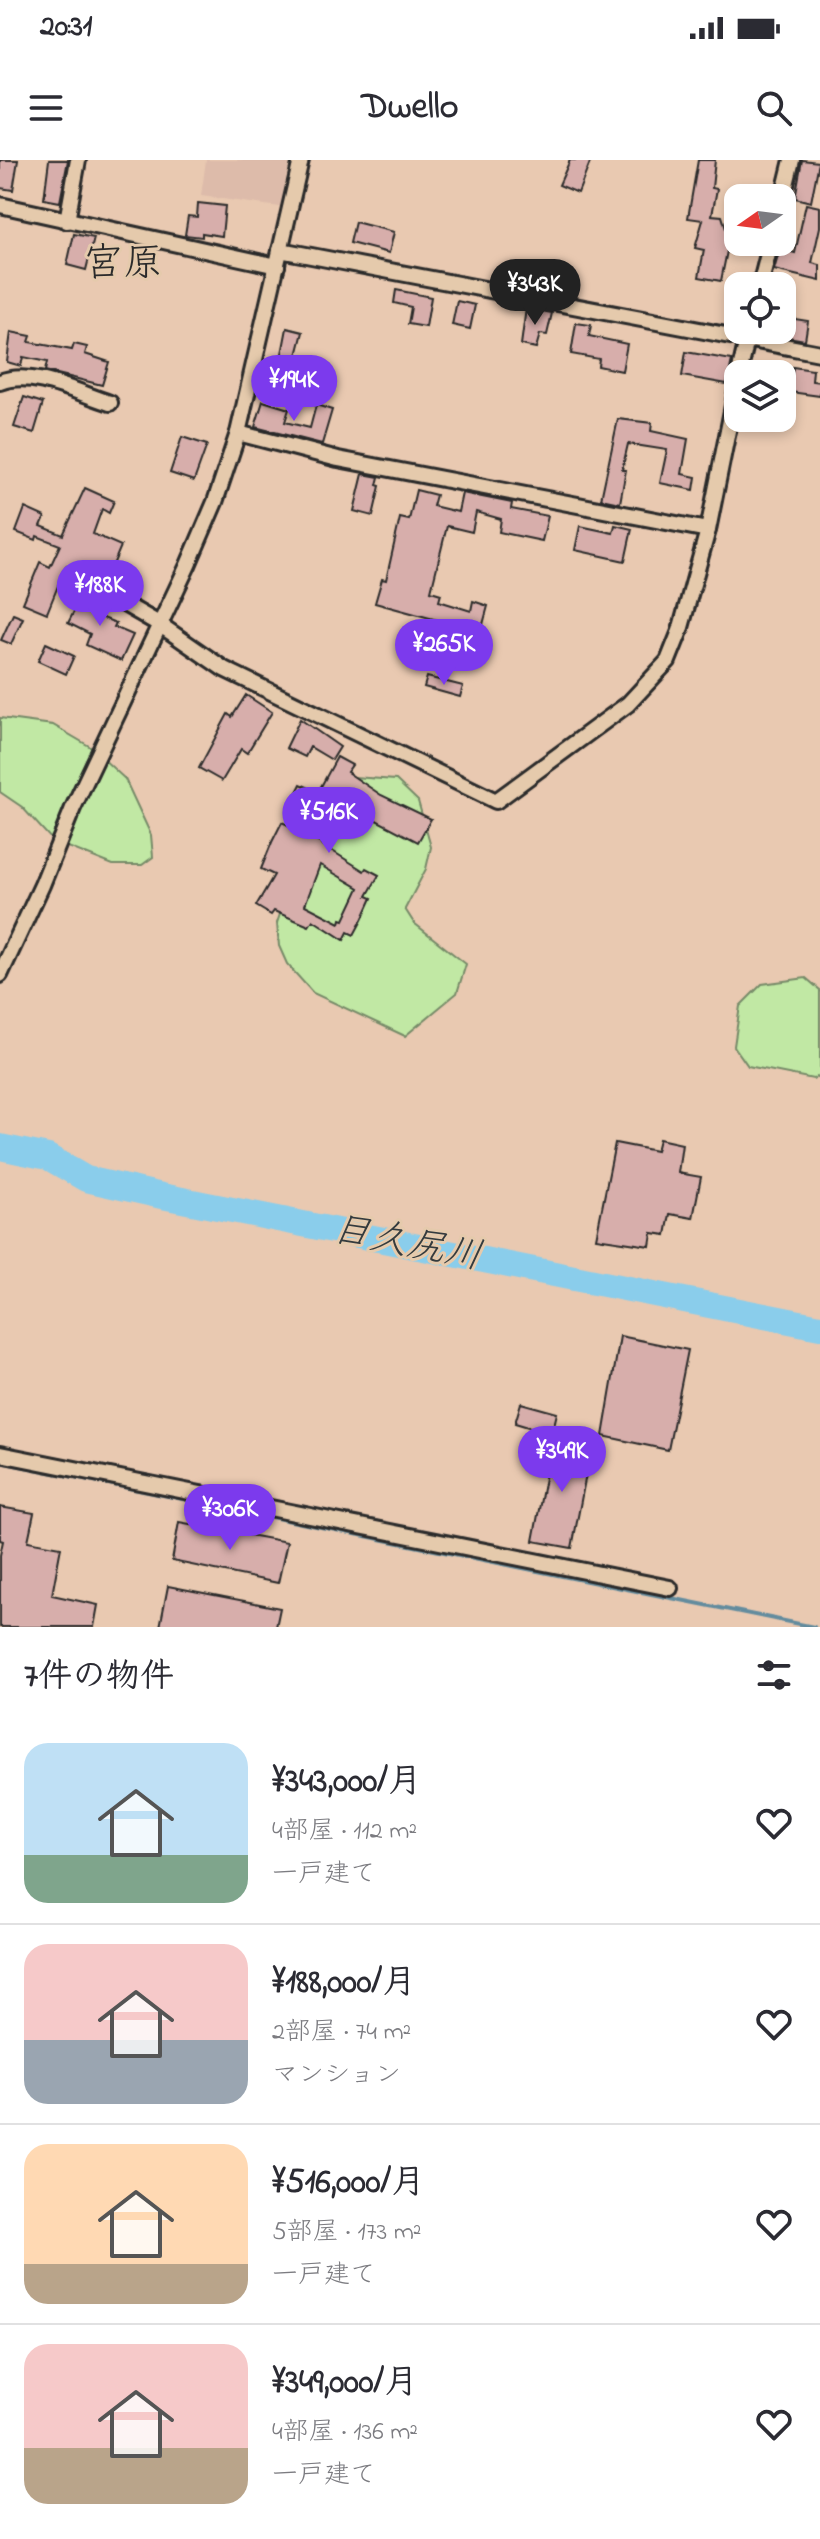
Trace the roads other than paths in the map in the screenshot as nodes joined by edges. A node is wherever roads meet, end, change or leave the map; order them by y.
1 (78, 160) edge
2 (301, 160) edge
3 (792, 160) edge
4 (786, 184) edge
5 (0, 205) edge
6 (67, 221) junction
7 (280, 250) junction
8 (277, 266) junction
9 (724, 330) edge
10 (786, 344) edge
11 (820, 353) edge
12 (0, 382) edge
13 (110, 403) dead end
14 (728, 432) edge
15 (238, 433) junction
16 (708, 530) junction
17 (79, 578) dead end
18 (159, 624) junction
19 (0, 975) edge
20 (0, 1454) edge
21 (670, 1588) dead end

1 - 6 street
2 - 7 street
3 - 4 street
5 - 6 street
6 - 8 street
7 - 8 street
7 - 9 street
8 - 15 street
10 - 11 street
12 - 13 street
14 - 16 street
15 - 16 street
15 - 18 street
16 - 18 street
17 - 18 street
18 - 19 street
20 - 21 street

